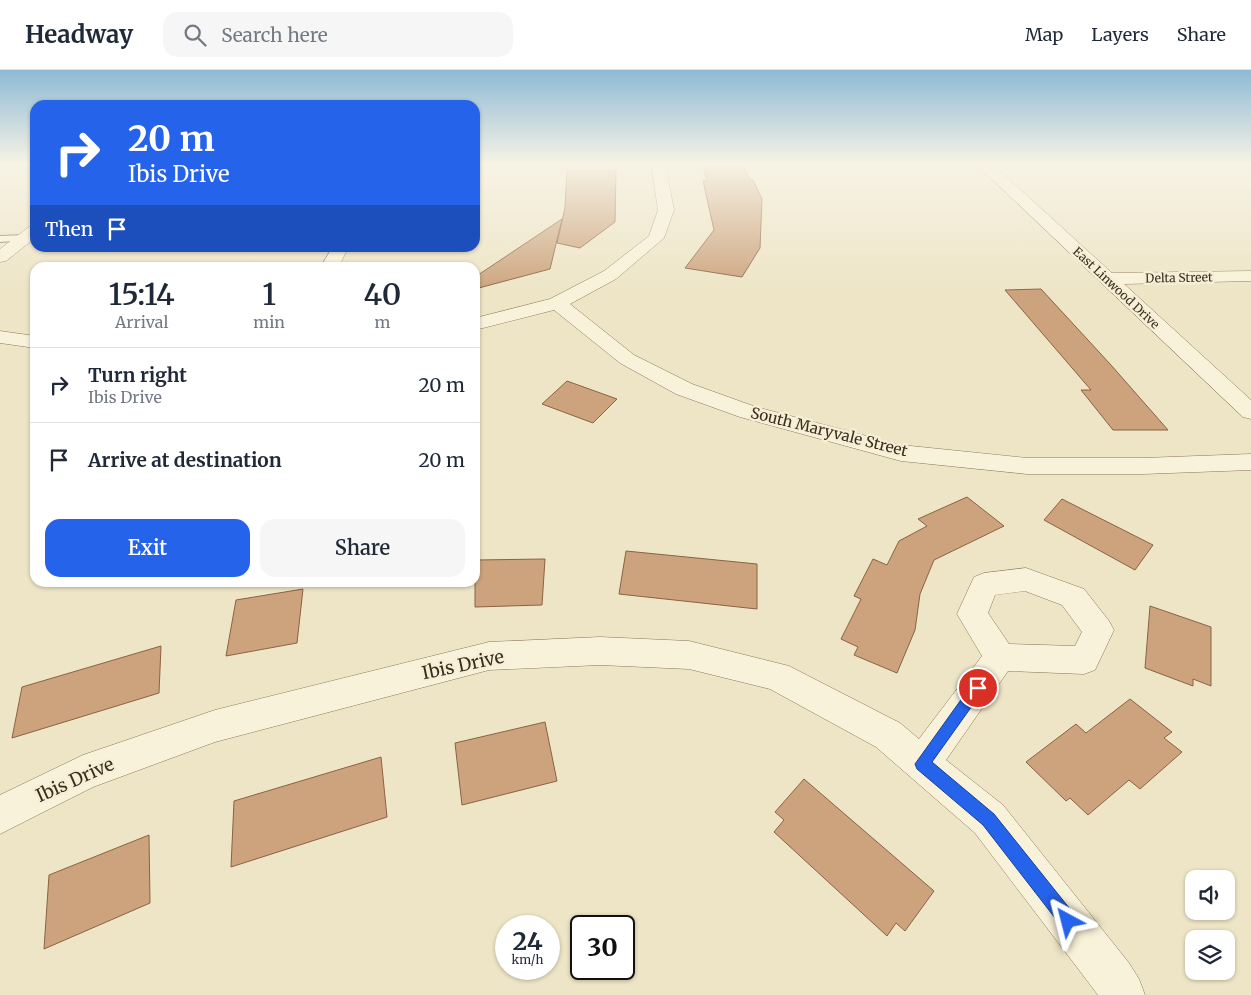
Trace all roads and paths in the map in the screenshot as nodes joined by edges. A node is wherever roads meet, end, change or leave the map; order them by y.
1 (665, 206) edge
2 (1029, 206) edge
3 (30, 234) edge
4 (0, 239) edge
5 (0, 257) edge
6 (1251, 276) edge
7 (1107, 279) junction
8 (557, 303) junction
9 (480, 323) edge
10 (0, 337) edge
11 (30, 341) edge
12 (1251, 412) edge
13 (1251, 462) edge
14 (1000, 657) dead end
15 (922, 764) junction
16 (0, 815) edge
17 (1123, 995) edge

1 - 8 street
2 - 7 street, East Linwood Drive
3 - 4 lane
3 - 5 street
6 - 7 street, Delta Street
7 - 12 street, East Linwood Drive
8 - 9 street
8 - 13 street, South Maryvale Street
10 - 11 street
14 - 15 street
15 - 16 street, Ibis Drive
15 - 17 street, Ibis Drive

